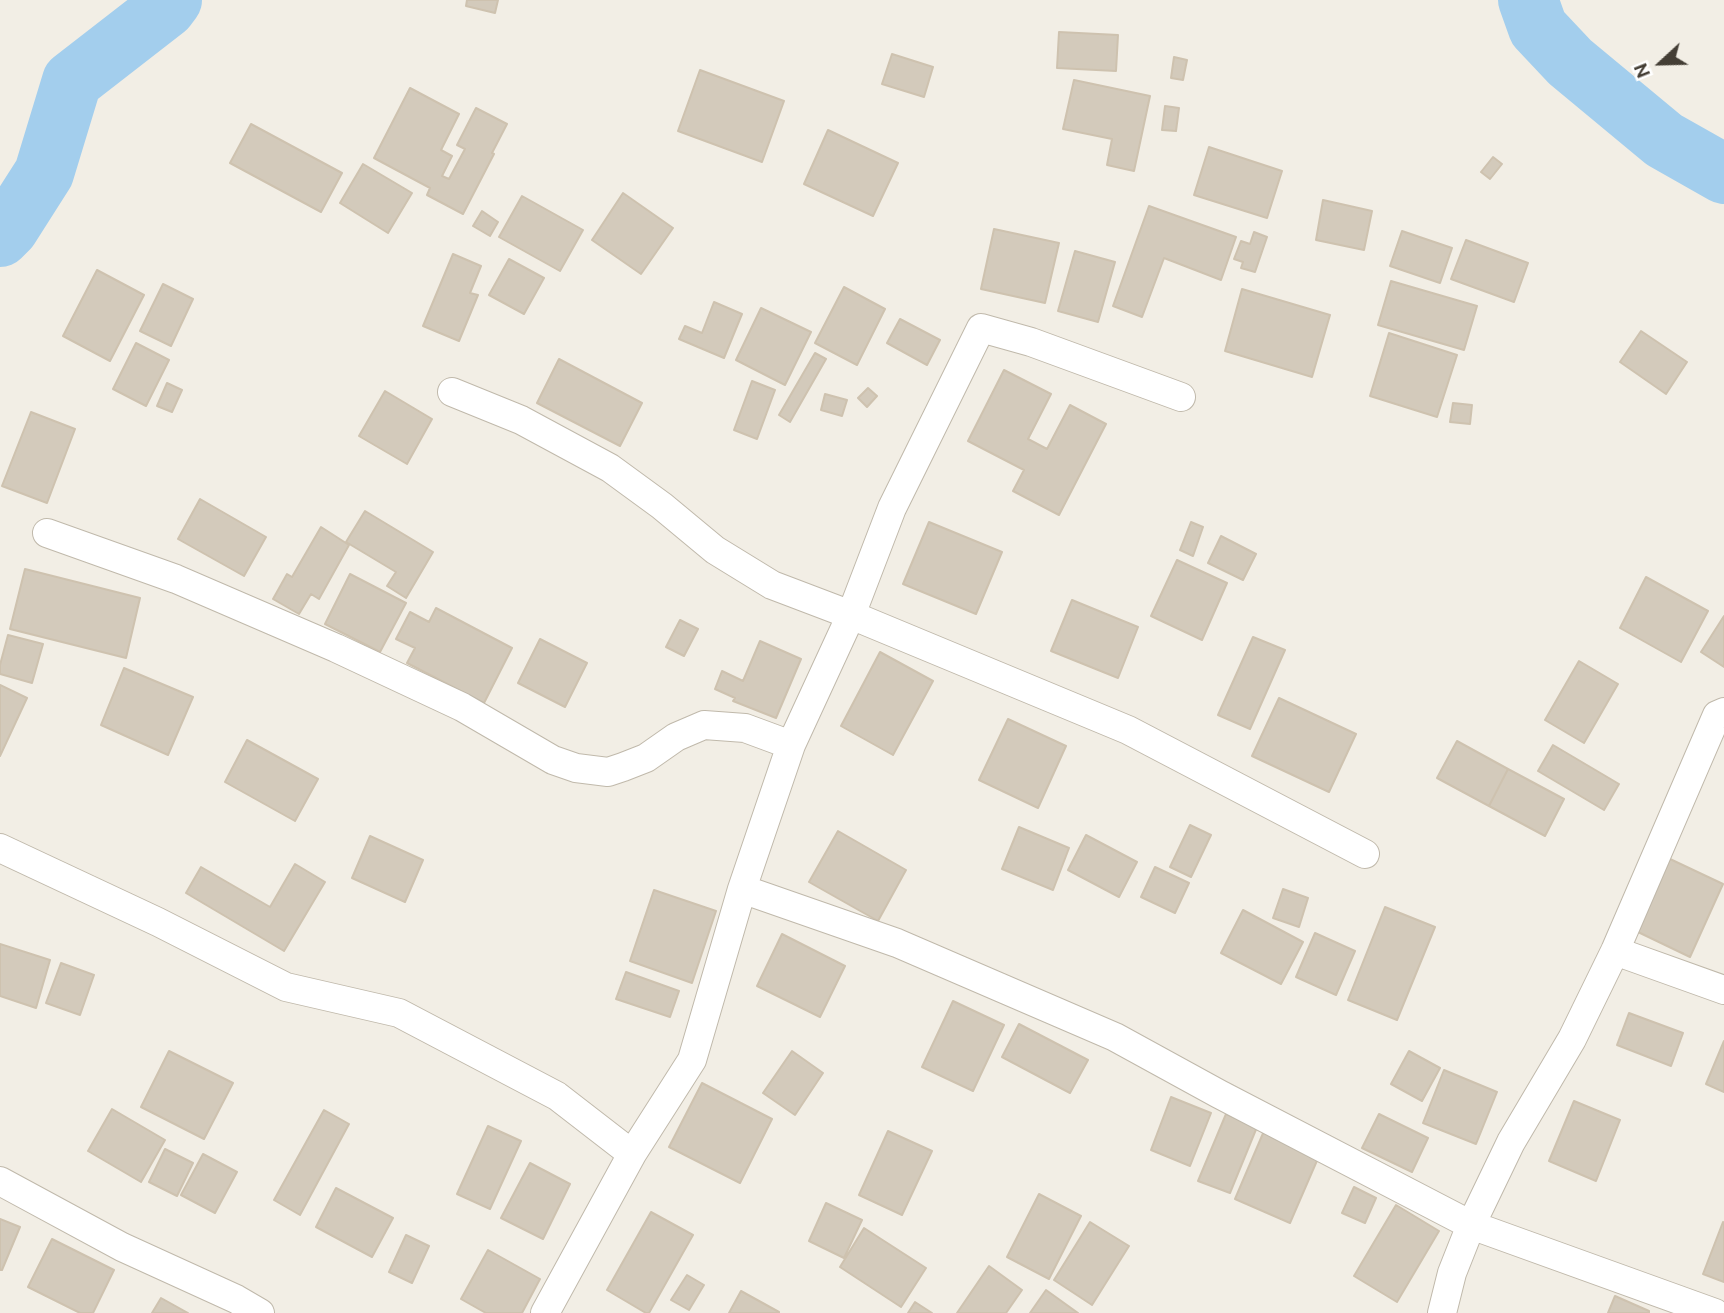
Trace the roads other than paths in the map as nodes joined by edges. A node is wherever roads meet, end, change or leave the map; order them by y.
1 (452, 392) dead end
2 (1181, 397) dead end
3 (47, 533) dead end
4 (850, 615) junction
5 (1720, 714) edge
6 (791, 745) junction
7 (0, 848) edge
8 (1365, 854) dead end
9 (742, 889) junction
10 (1615, 951) junction
11 (1724, 990) edge
12 (632, 1154) junction
13 (0, 1181) edge
14 (1471, 1225) junction
15 (260, 1313) edge
16 (545, 1313) edge
17 (1442, 1313) edge
18 (1714, 1313) edge

1 - 4 street
2 - 4 street
3 - 6 street
4 - 6 street
4 - 8 street
5 - 10 street
6 - 9 street
7 - 12 street
9 - 12 street
9 - 14 street
10 - 11 street
10 - 14 street
12 - 16 street
13 - 15 street
14 - 17 street
14 - 18 street

